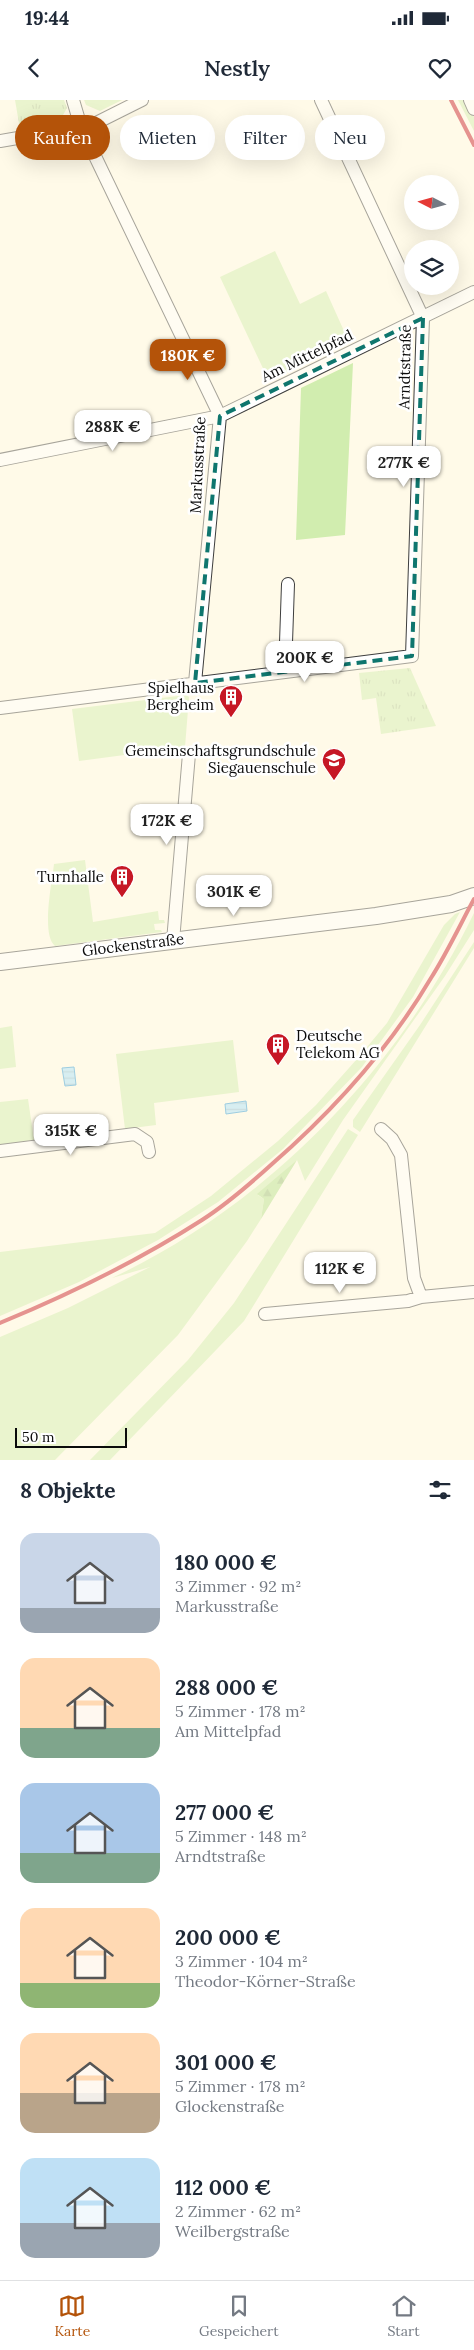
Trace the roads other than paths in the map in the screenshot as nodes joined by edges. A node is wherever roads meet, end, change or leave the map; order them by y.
1 (74, 100) edge
2 (142, 100) edge
3 (321, 100) edge
4 (470, 100) edge
5 (474, 109) edge
6 (78, 115) edge
7 (110, 116) edge
8 (15, 138) edge
9 (0, 141) edge
10 (98, 160) edge
11 (474, 292) edge
12 (423, 318) junction
13 (220, 416) junction
14 (0, 460) edge
15 (288, 584) dead end
16 (285, 672) junction
17 (195, 683) junction
18 (0, 708) edge
19 (189, 754) dead end
20 (474, 896) edge
21 (172, 940) junction
22 (0, 962) edge
23 (381, 1130) dead end
24 (0, 1151) edge
25 (149, 1152) dead end
26 (474, 1292) edge
27 (421, 1297) junction
28 (265, 1314) dead end

1 - 6 street, Markusstraße
2 - 7 street
3 - 12 street, Arndtstraße
4 - 5 street
8 - 9 street
10 - 13 street, Markusstraße
11 - 12 street, Am Mittelpfad
12 - 13 street, Am Mittelpfad
12 - 16 street, Arndtstraße
13 - 14 street, Am Mittelpfad
13 - 17 street, Markusstraße
15 - 16 street
16 - 17 street
17 - 18 street
19 - 21 street
20 - 21 street, Glockenstraße
21 - 22 street, Glockenstraße
23 - 27 street
24 - 25 street
26 - 27 street
27 - 28 street

